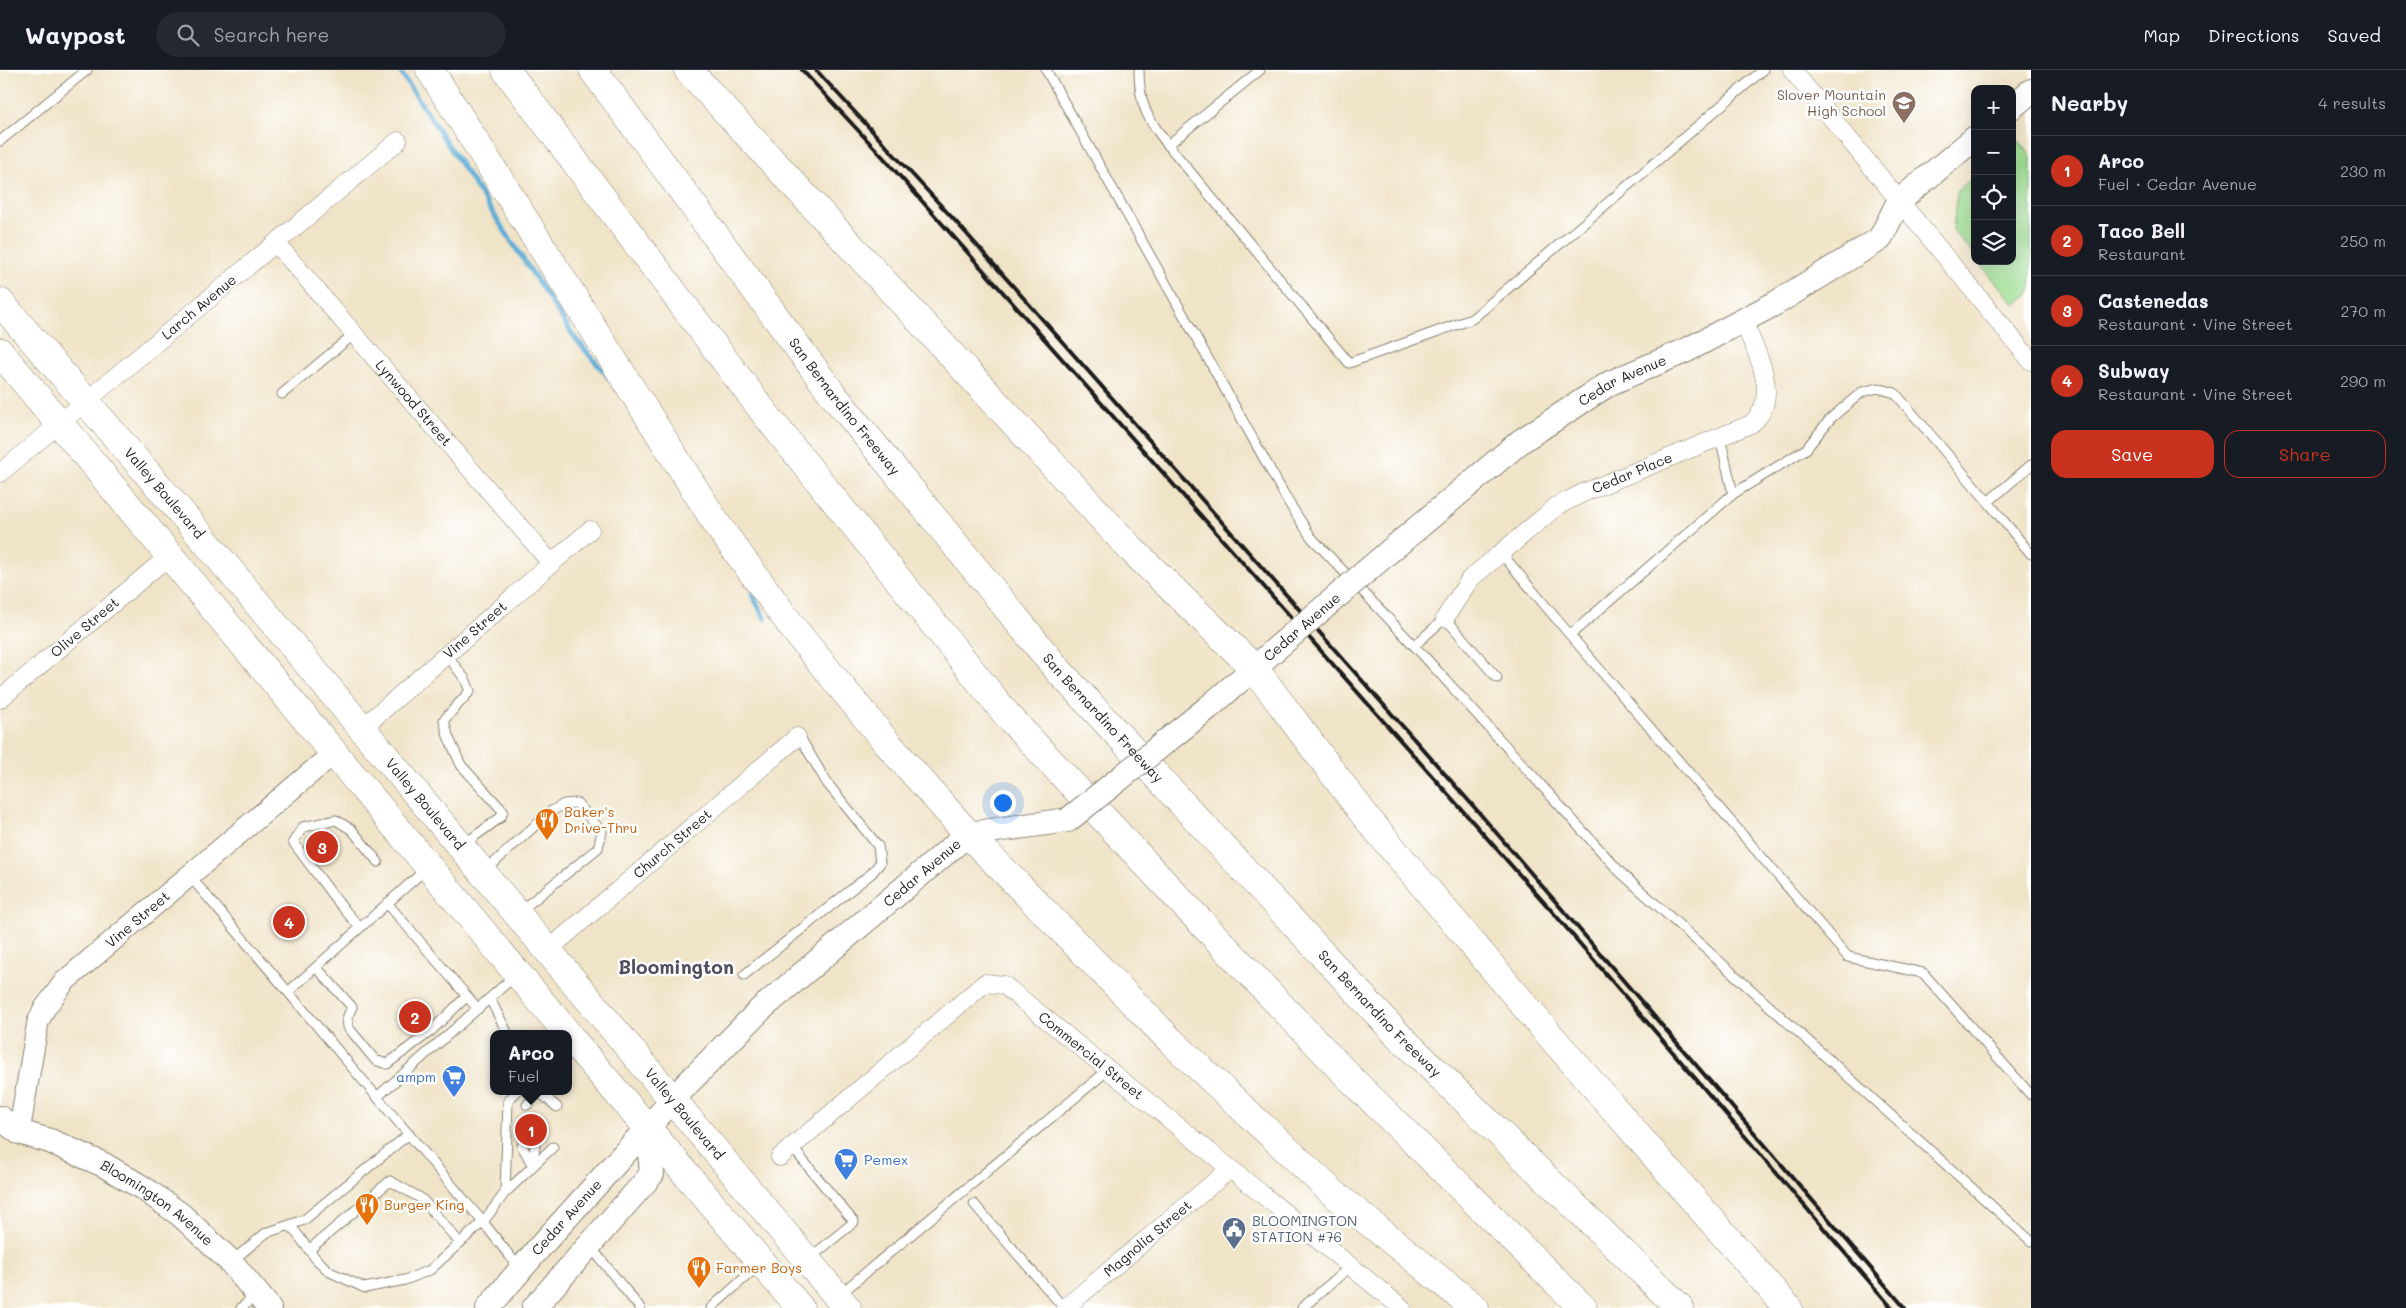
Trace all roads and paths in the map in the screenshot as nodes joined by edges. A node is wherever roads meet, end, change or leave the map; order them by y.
1 (87, 70) edge
2 (430, 70) edge
3 (506, 70) edge
4 (593, 70) edge
5 (688, 70) edge
6 (1046, 70) edge
7 (1139, 70) edge
8 (1260, 70) edge
9 (1763, 70) edge
10 (1792, 70) edge
11 (2031, 91) edge
12 (2016, 104) edge
13 (0, 141) edge
14 (1971, 141) edge
15 (398, 142) dead end
16 (1168, 145) junction
17 (1899, 201) junction
18 (276, 243) junction
19 (0, 302) edge
20 (1742, 320) junction
21 (353, 335) junction
22 (0, 352) edge
23 (2031, 361) edge
24 (282, 394) dead end
25 (84, 402) junction
26 (59, 423) junction
27 (1720, 436) junction
28 (2031, 465) edge
29 (0, 473) edge
30 (1733, 494) junction
31 (1988, 502) junction
32 (590, 530) dead end
33 (1501, 553) junction
34 (2031, 554) edge
35 (170, 555) junction
36 (551, 563) junction
37 (1445, 618) junction
38 (1570, 635) junction
39 (1414, 646) junction
40 (446, 654) junction
41 (1263, 661) junction
42 (1497, 678) dead end
43 (0, 699) edge
44 (360, 728) junction
45 (797, 737) joint
46 (334, 753) junction
47 (968, 834) junction
48 (460, 847) junction
49 (378, 862) dead end
50 (428, 867) junction
51 (482, 873) junction
52 (189, 875) junction
53 (388, 903) junction
54 (516, 914) junction
55 (360, 928) junction
56 (547, 951) junction
57 (316, 967) junction
58 (517, 974) junction
59 (744, 975) dead end
60 (288, 992) junction
61 (467, 996) junction
62 (490, 998) junction
63 (478, 1009) junction
64 (506, 1030) edge
65 (565, 1030) edge
66 (572, 1039) edge
67 (1108, 1070) junction
68 (513, 1095) edge
69 (536, 1095) edge
70 (539, 1095) edge
71 (543, 1095) edge
72 (2031, 1095) edge
73 (377, 1097) junction
74 (672, 1102) junction
75 (527, 1105) dead end
76 (538, 1105) dead end
77 (557, 1107) dead end
78 (0, 1118) edge
79 (648, 1129) junction
80 (409, 1134) junction
81 (10, 1135) edge
82 (522, 1146) dead end
83 (535, 1146) dead end
84 (553, 1148) dead end
85 (786, 1152) joint
86 (533, 1166) junction
87 (1230, 1168) junction
88 (505, 1193) junction
89 (974, 1204) dead end
90 (483, 1222) junction
91 (291, 1226) junction
92 (2031, 1241) edge
93 (460, 1242) junction
94 (588, 1243) junction
95 (309, 1250) junction
96 (807, 1260) junction
97 (231, 1262) junction
98 (762, 1263) junction
99 (1351, 1266) junction
100 (520, 1270) junction
101 (842, 1302) edge
102 (256, 1303) edge
103 (285, 1308) edge
104 (488, 1308) edge
105 (534, 1308) edge
106 (640, 1308) edge
107 (711, 1308) edge
108 (800, 1308) edge
109 (1064, 1308) edge
110 (1302, 1308) edge
111 (1402, 1308) edge
112 (1475, 1308) edge
113 (1583, 1308) edge
114 (1680, 1308) edge
115 (1788, 1308) edge

1 - 13 lane
2 - 47 main road
3 - 113 main road
4 - 114 main road, San Bernardino Freeway
5 - 41 main road
6 - 39 lane
7 - 16 lane
8 - 16 lane
9 - 16 lane
10 - 17 street
11 - 12 main road
14 - 17 main road, Cedar Avenue
15 - 18 street, Larch Avenue
17 - 20 main road, Cedar Avenue
17 - 23 street
18 - 21 street, Lynwood Street
18 - 25 street, Larch Avenue
19 - 25 main road, Valley Boulevard
20 - 27 street, Cedar Place
20 - 41 main road, Cedar Avenue, bridge
21 - 24 lane
21 - 36 street, Lynwood Street
22 - 26 main road
25 - 26 street, Larch Avenue
25 - 44 main road, Valley Boulevard
26 - 29 street, Larch Avenue
26 - 35 main road
27 - 30 lane
27 - 33 street, Cedar Place
28 - 31 lane
30 - 31 lane
30 - 38 lane
31 - 34 lane
32 - 36 street, Vine Street
33 - 37 street, Cedar Place
33 - 38 lane
35 - 43 street, Olive Street
35 - 46 main road
36 - 40 street, Vine Street
37 - 39 lane
37 - 42 lane
38 - 72 lane
39 - 92 lane
40 - 44 street, Vine Street
40 - 48 lane
41 - 47 main road, Cedar Avenue, bridge
41 - 115 main road
44 - 48 main road, Valley Boulevard
45 - 56 street, Church Street
45 - 59 lane
46 - 50 main road
46 - 52 street, Vine Street
47 - 74 main road, Cedar Avenue
47 - 112 main road
48 - 51 main road, Valley Boulevard
49 - 55 lane
50 - 53 lane
50 - 58 main road
51 - 54 main road, Valley Boulevard
51 - 54 lane
52 - 60 lane
52 - 81 street, Vine Street
53 - 55 lane
53 - 61 lane
54 - 56 main road, Valley Boulevard
55 - 57 lane
56 - 74 main road, Valley Boulevard
57 - 60 lane
57 - 61 lane
58 - 62 lane
58 - 65 main road
60 - 73 lane
61 - 63 lane
62 - 63 lane
62 - 64 lane
63 - 73 lane
66 - 79 main road
67 - 85 street, Commercial Street
67 - 87 street, Commercial Street
67 - 101 lane
68 - 88 lane
69 - 75 lane
70 - 76 lane
71 - 77 lane
73 - 80 lane
74 - 79 main road, Cedar Avenue
74 - 96 main road, Valley Boulevard
78 - 81 main road, Bloomington Avenue
79 - 94 main road
79 - 98 main road
79 - 100 main road, Cedar Avenue
80 - 90 lane
80 - 91 lane
81 - 97 main road, Bloomington Avenue
82 - 86 lane
83 - 86 lane
84 - 86 lane
85 - 96 lane
86 - 88 lane
87 - 99 street, Commercial Street
87 - 109 street, Magnolia Street
88 - 90 lane
89 - 109 lane
90 - 93 lane
90 - 100 lane
91 - 95 lane
91 - 97 lane
93 - 95 lane
93 - 95 lane
94 - 105 main road
94 - 106 lane
96 - 101 main road, Valley Boulevard
97 - 102 main road, Bloomington Avenue
98 - 107 lane
98 - 108 main road
99 - 110 lane
99 - 111 street, Commercial Street
100 - 104 main road, Cedar Avenue
102 - 103 main road

